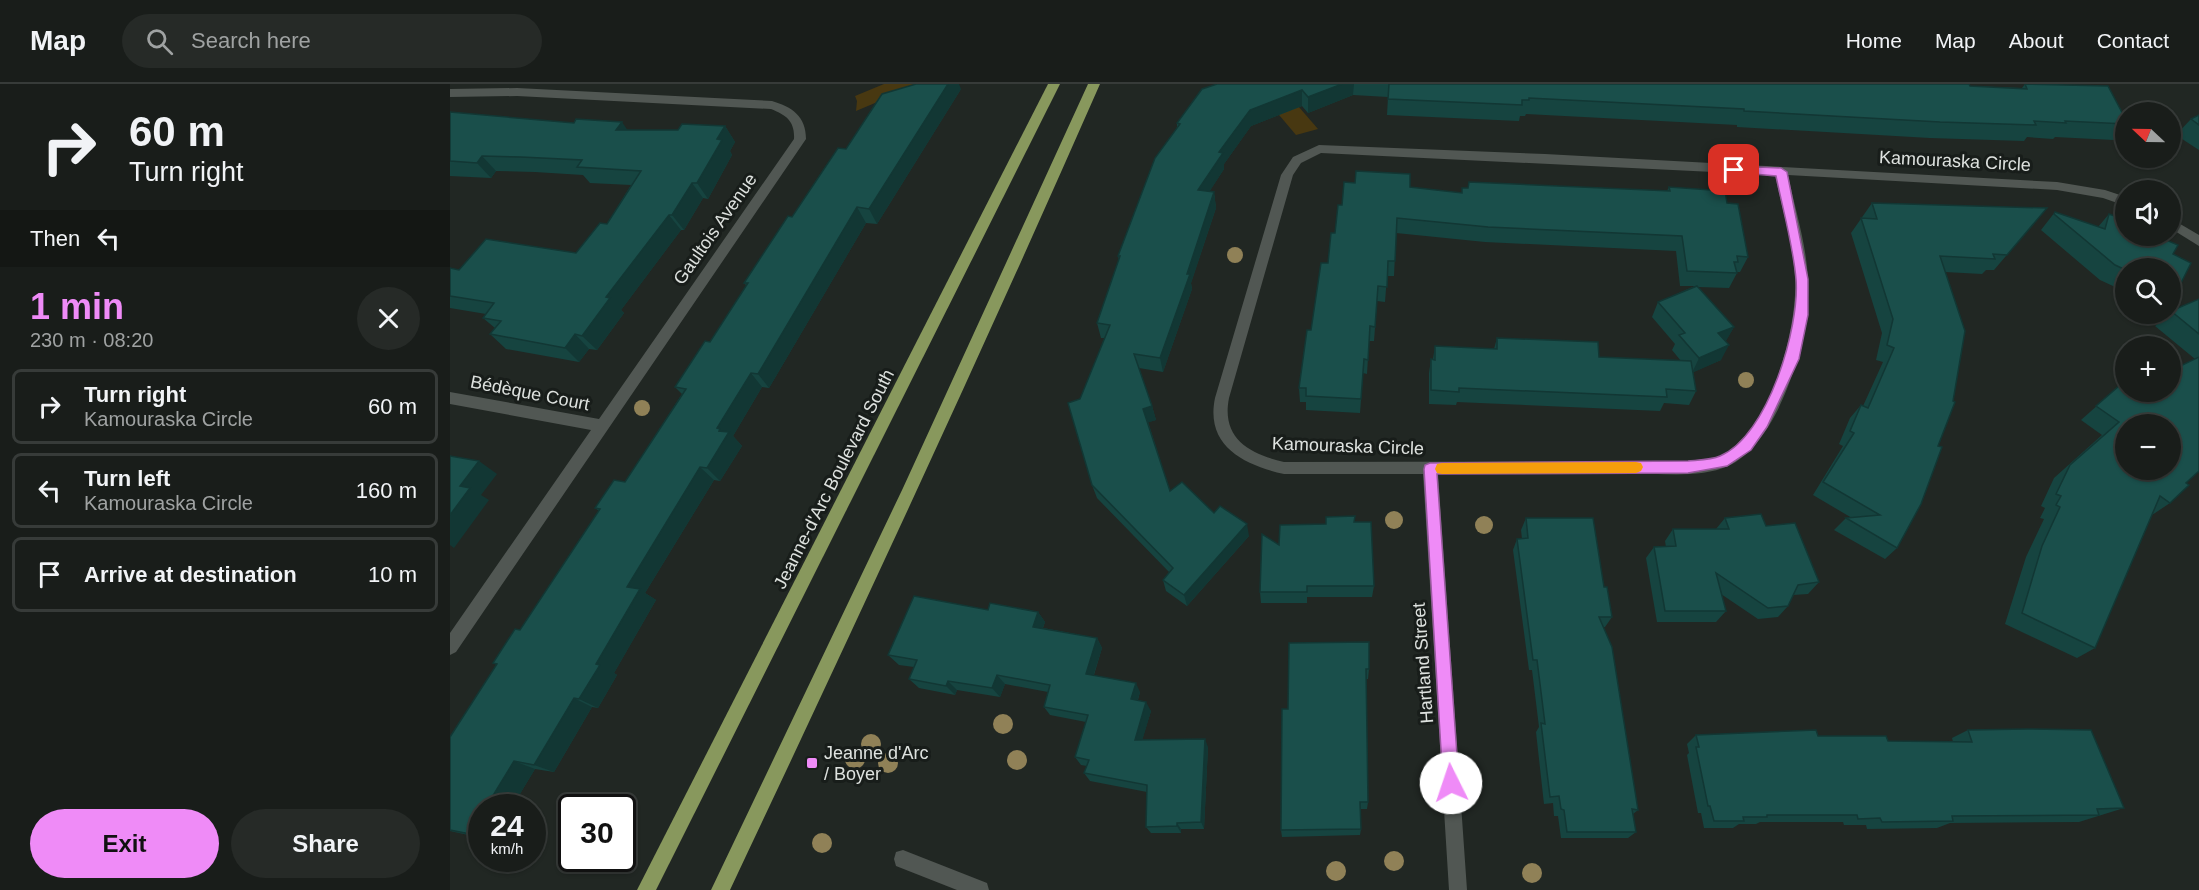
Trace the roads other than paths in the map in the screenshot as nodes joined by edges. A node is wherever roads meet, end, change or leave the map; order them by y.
1 (1054, 84) edge
2 (1094, 84) edge
3 (450, 93) edge
4 (1781, 172) junction
5 (2115, 197) edge
6 (2181, 229) edge
7 (2199, 241) edge
8 (450, 398) edge
9 (602, 426) junction
10 (1430, 469) junction
11 (450, 647) edge
12 (903, 860) dead end
13 (646, 890) edge
14 (720, 890) edge
15 (980, 890) edge
16 (1458, 890) edge

1 - 13 main road, Jeanne-d'Arc Boulevard South
2 - 14 main road
3 - 9 street, Gaultois Avenue
4 - 5 street, Kamouraska Circle
4 - 10 street, Kamouraska Circle
4 - 10 street, Kamouraska Circle
6 - 7 street
8 - 9 street, Bédèque Court
9 - 11 street, Gaultois Avenue
10 - 16 street, Hartland Street
12 - 15 street

